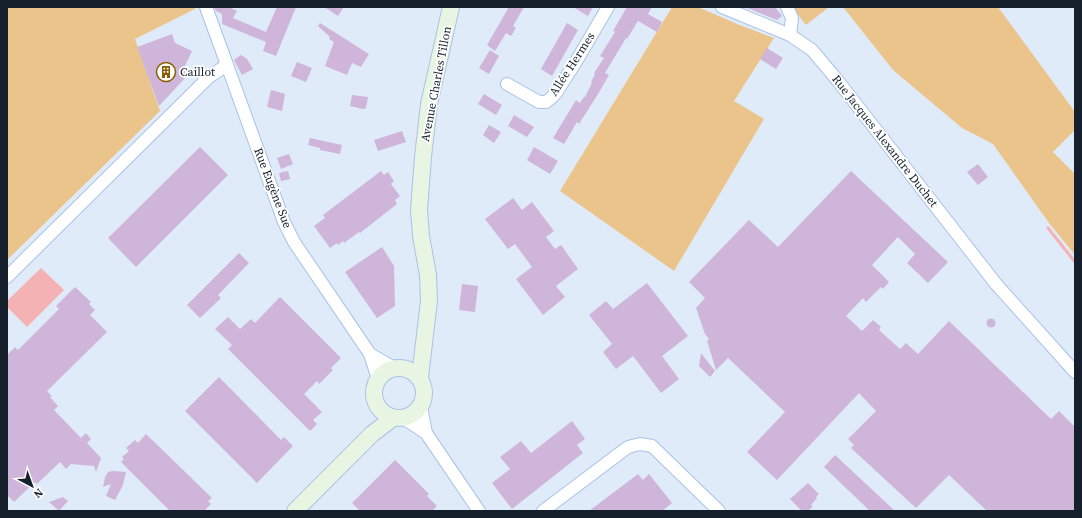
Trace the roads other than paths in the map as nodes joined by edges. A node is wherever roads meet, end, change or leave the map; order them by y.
1 (206, 7) edge
2 (451, 7) edge
3 (608, 7) edge
4 (722, 7) edge
5 (787, 7) edge
6 (790, 35) junction
7 (227, 65) junction
8 (507, 84) dead end
9 (7, 277) edge
10 (425, 327) junction
11 (370, 354) junction
12 (399, 368) junction
13 (1075, 372) edge
14 (420, 377) junction
15 (378, 379) junction
16 (421, 407) junction
17 (378, 408) junction
18 (398, 418) junction
19 (426, 433) junction
20 (372, 434) junction
21 (295, 511) edge
22 (479, 511) edge
23 (543, 511) edge
24 (719, 511) edge

1 - 7 street, Rue Eugène Sue
2 - 10 street, Avenue Charles Tillon
3 - 8 street, Allée Hermes
4 - 6 street, Rue Jacques Alexandre Duchet
5 - 6 street
6 - 13 street, Rue Jacques Alexandre Duchet
7 - 9 street
7 - 11 street, Rue Eugène Sue
10 - 12 street, Avenue Charles Tillon
10 - 14 street, Avenue Charles Tillon
11 - 12 street, Rue Eugène Sue
11 - 15 street, Rue Eugène Sue
12 - 14 street
12 - 15 street
14 - 16 street
15 - 17 street
16 - 18 street
16 - 19 street
17 - 18 street
17 - 20 street
18 - 19 street
18 - 20 street
19 - 22 street
20 - 21 street
23 - 24 street

